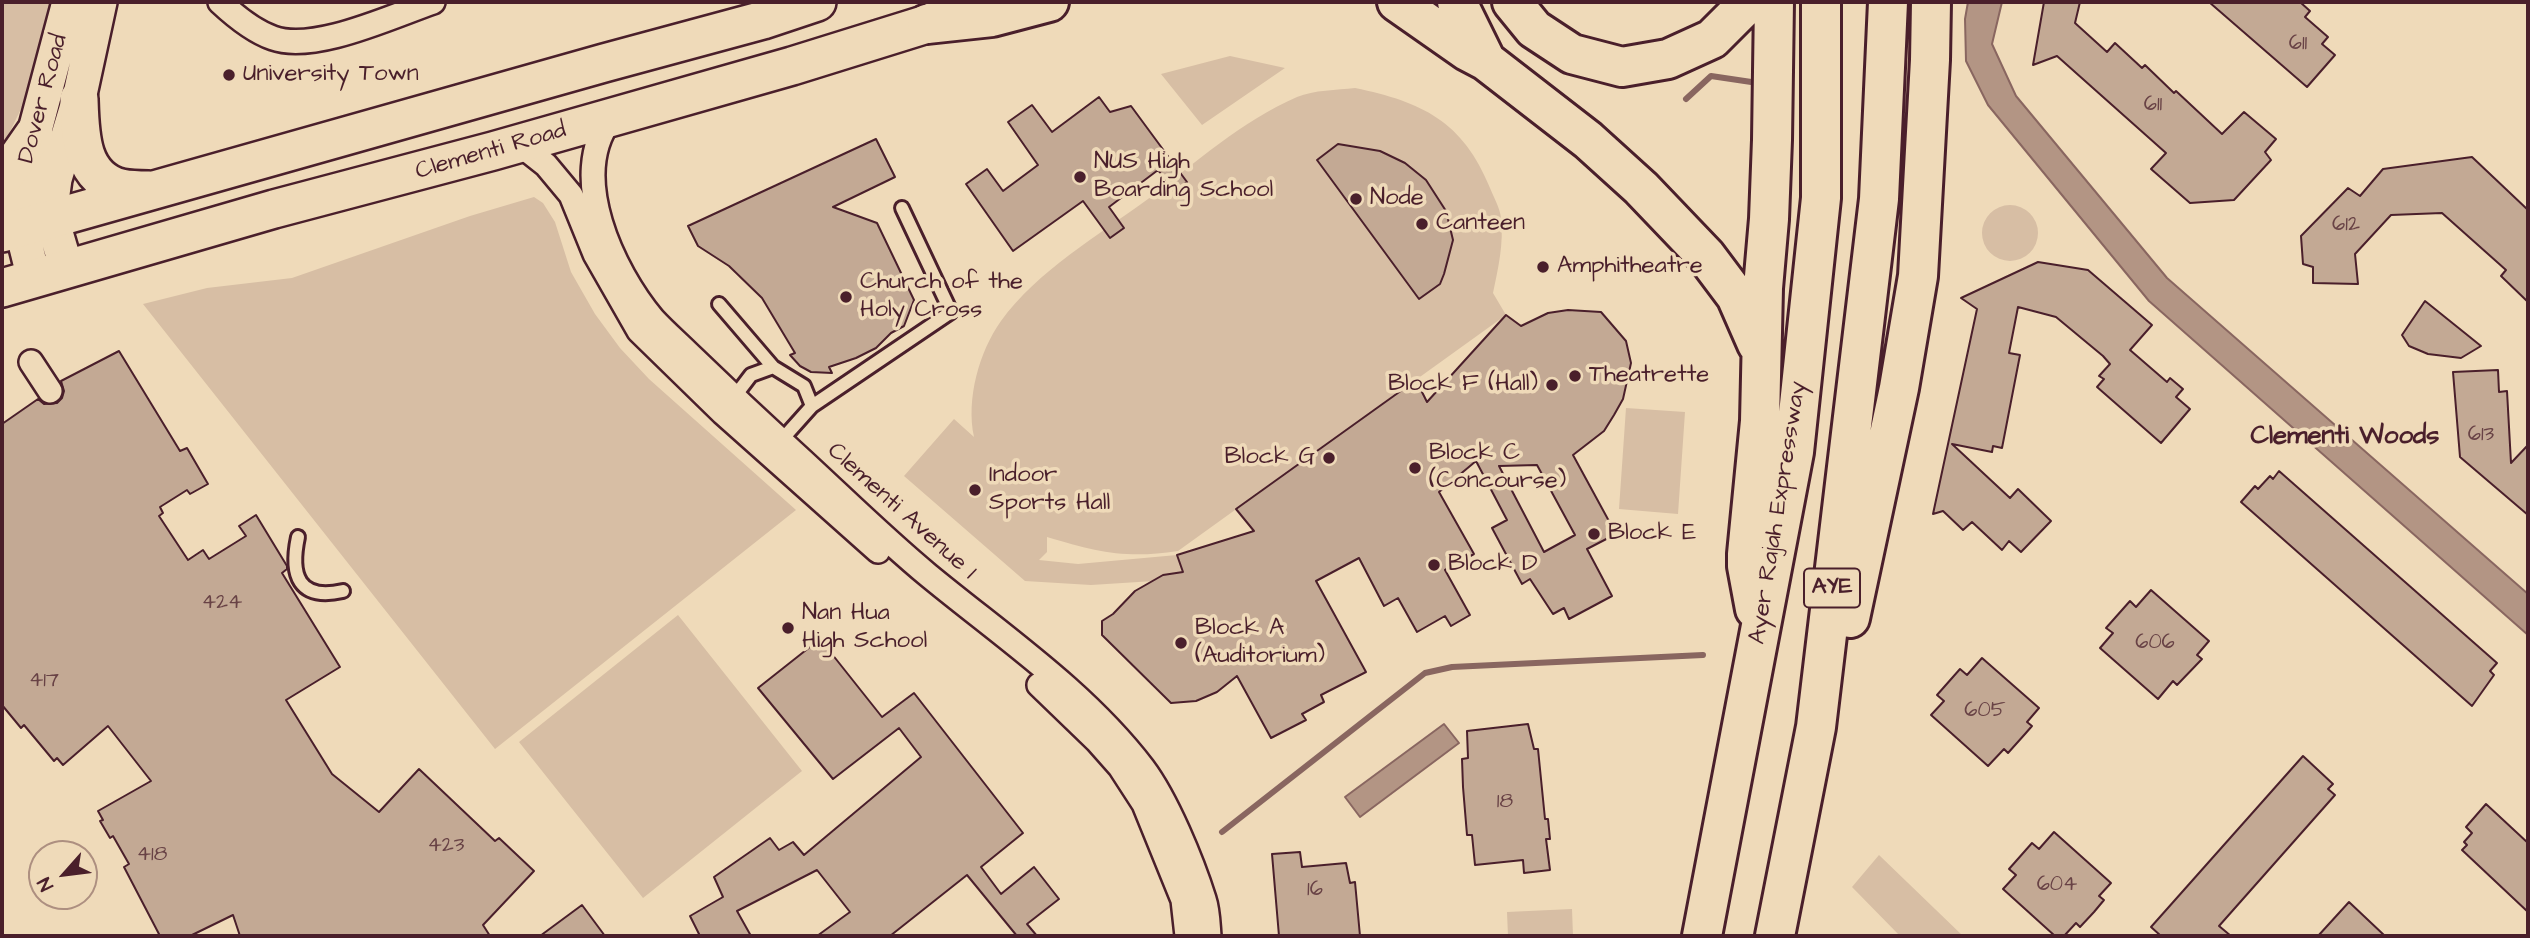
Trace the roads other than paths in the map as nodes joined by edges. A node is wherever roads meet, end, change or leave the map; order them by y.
1 (69, 2) edge
2 (100, 2) edge
3 (220, 2) edge
4 (433, 2) edge
5 (817, 2) edge
6 (977, 2) edge
7 (1049, 2) edge
8 (1397, 2) edge
9 (1457, 2) edge
10 (1513, 2) edge
11 (1747, 2) edge
12 (1774, 2) edge
13 (1821, 2) edge
14 (1888, 2) edge
15 (1931, 2) edge
16 (927, 24) junction
17 (1486, 61) junction
18 (79, 99) junction
19 (611, 118) junction
20 (34, 134) junction
21 (512, 146) junction
22 (2, 180) edge
23 (150, 191) junction
24 (902, 208) dead end
25 (25, 226) edge
26 (34, 279) edge
27 (719, 304) dead end
28 (1761, 352) junction
29 (31, 362) dead end
30 (773, 367) junction
31 (50, 391) dead end
32 (728, 405) junction
33 (812, 407) junction
34 (775, 448) junction
35 (298, 537) dead end
36 (343, 591) dead end
37 (1761, 628) junction
38 (1015, 654) junction
39 (1816, 727) junction
40 (1143, 804) junction
41 (1169, 811) junction
42 (1187, 936) edge
43 (1209, 936) edge
44 (1702, 936) edge
45 (1775, 936) edge

1 - 20 street, Dover Road
2 - 18 street, Dover Road
3 - 4 street
5 - 23 main road
6 - 16 main road, Clementi Road
7 - 16 highway
8 - 17 highway
9 - 17 highway
10 - 11 highway
12 - 28 highway
13 - 37 highway, Ayer Rajah Expressway / AYE
14 - 39 highway, AYE
15 - 39 highway
16 - 19 main road, Clementi Road
17 - 28 highway
18 - 23 main road
18 - 25 street, Dover Road
19 - 21 main road, Clementi Road
19 - 32 street, Clementi Avenue 1
20 - 22 main road
20 - 25 street, Dover Road
21 - 26 main road, Clementi Road
21 - 32 street, Clementi Avenue 1
23 - 25 main road
24 - 33 lane
25 - 26 street, Dover Road
27 - 30 lane
28 - 37 highway
29 - 31 street
30 - 32 lane
30 - 33 lane
32 - 34 street, Clementi Avenue 1
33 - 34 lane
34 - 38 street, Clementi Avenue 1
35 - 36 lane
37 - 44 highway, Ayer Rajah Expressway / AYE
38 - 40 street, Clementi Avenue 1
38 - 41 street, Clementi Avenue 1
39 - 45 highway, AYE
40 - 41 lane
40 - 42 street, Clementi Avenue 1
41 - 43 street, Clementi Avenue 1

